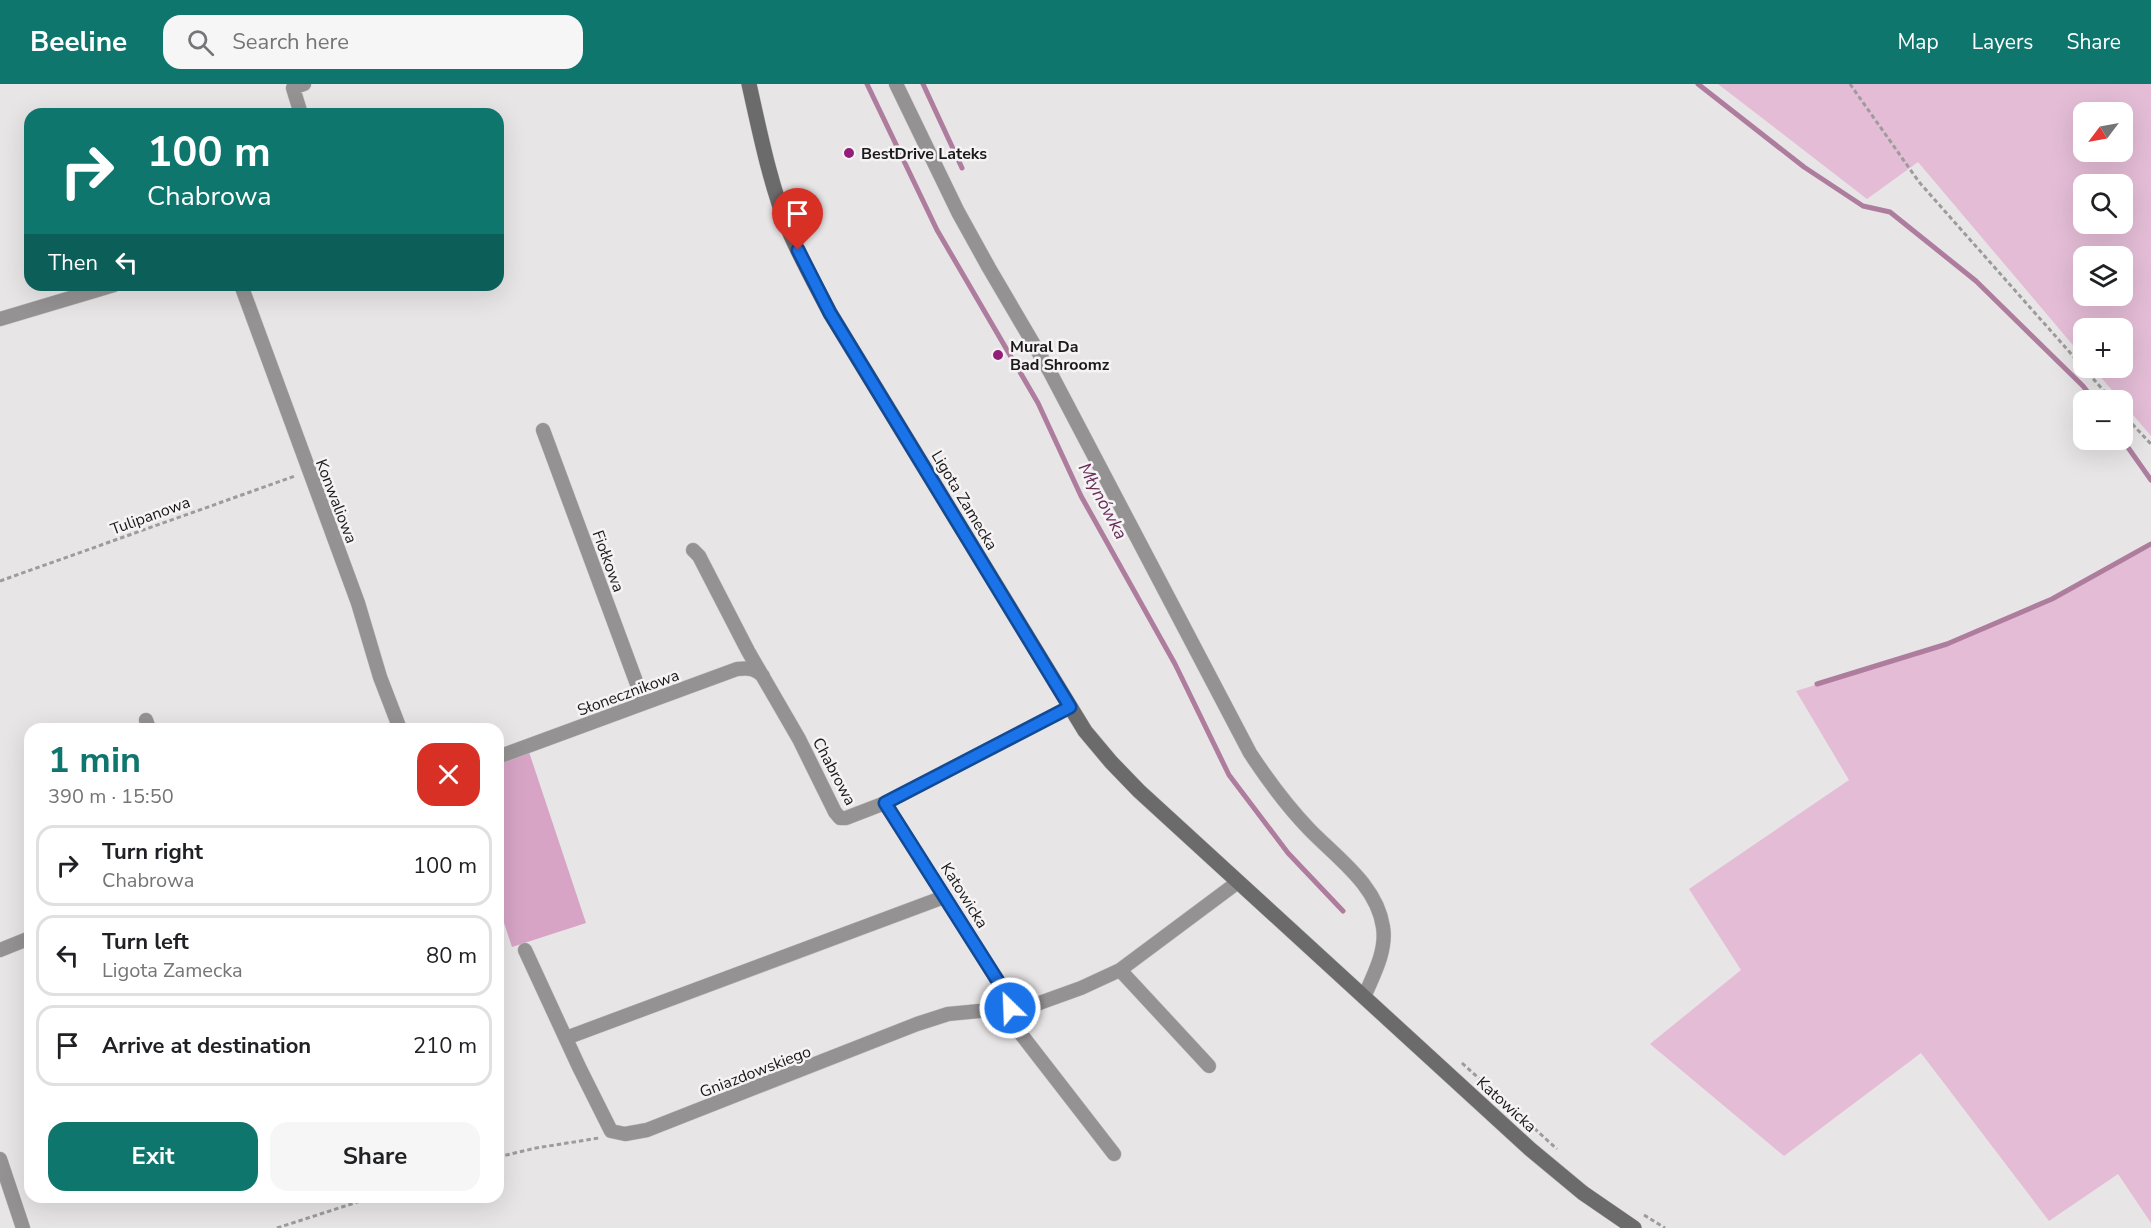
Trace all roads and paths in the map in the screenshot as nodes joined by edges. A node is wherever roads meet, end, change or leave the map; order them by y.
1 (304, 84) edge
2 (749, 84) edge
3 (896, 84) edge
4 (1850, 84) edge
5 (300, 108) edge
6 (94, 291) edge
7 (243, 291) edge
8 (0, 319) edge
9 (2103, 390) edge
10 (2133, 425) edge
11 (543, 430) dead end
12 (2151, 444) edge
13 (309, 474) junction
14 (693, 550) dead end
15 (0, 581) edge
16 (766, 680) junction
17 (644, 703) junction
18 (1070, 707) junction
19 (398, 723) edge
20 (504, 755) edge
21 (885, 803) junction
22 (1238, 882) junction
23 (944, 897) junction
24 (24, 940) edge
25 (0, 950) edge
26 (525, 950) dead end
27 (1120, 970) junction
28 (1364, 997) junction
29 (1010, 1008) junction
30 (566, 1038) junction
31 (1459, 1060) dead end
32 (1209, 1066) dead end
33 (611, 1131) junction
34 (1114, 1154) dead end
35 (1563, 1155) dead end
36 (504, 1156) edge
37 (0, 1159) edge
38 (354, 1203) edge
39 (1636, 1209) dead end
40 (23, 1228) edge
41 (277, 1228) edge
42 (1634, 1228) edge
43 (1665, 1228) edge

1 - 5 street
2 - 18 main road, Ligota Zamecka
3 - 28 street
4 - 9 path
6 - 8 street
7 - 13 street, Konwaliowa
10 - 12 path
11 - 17 street, Fiołkowa
13 - 15 path, Tulipanowa
13 - 19 street, Konwaliowa
14 - 16 street, Chabrowa
16 - 17 street, Słonecznikowa
16 - 21 street, Chabrowa
17 - 20 street, Słonecznikowa
18 - 21 street, Chabrowa
18 - 22 main road, Ligota Zamecka
21 - 23 street, Katowicka
22 - 27 street
22 - 28 main road, Katowicka
23 - 29 street, Katowicka
23 - 30 street
24 - 25 street
26 - 30 street
27 - 29 street
27 - 32 street
28 - 42 main road, Katowicka
29 - 33 street, Gniazdowskiego
29 - 34 street, Katowicka
30 - 33 street
31 - 35 path
33 - 36 path
37 - 40 street
38 - 41 path
39 - 43 path

